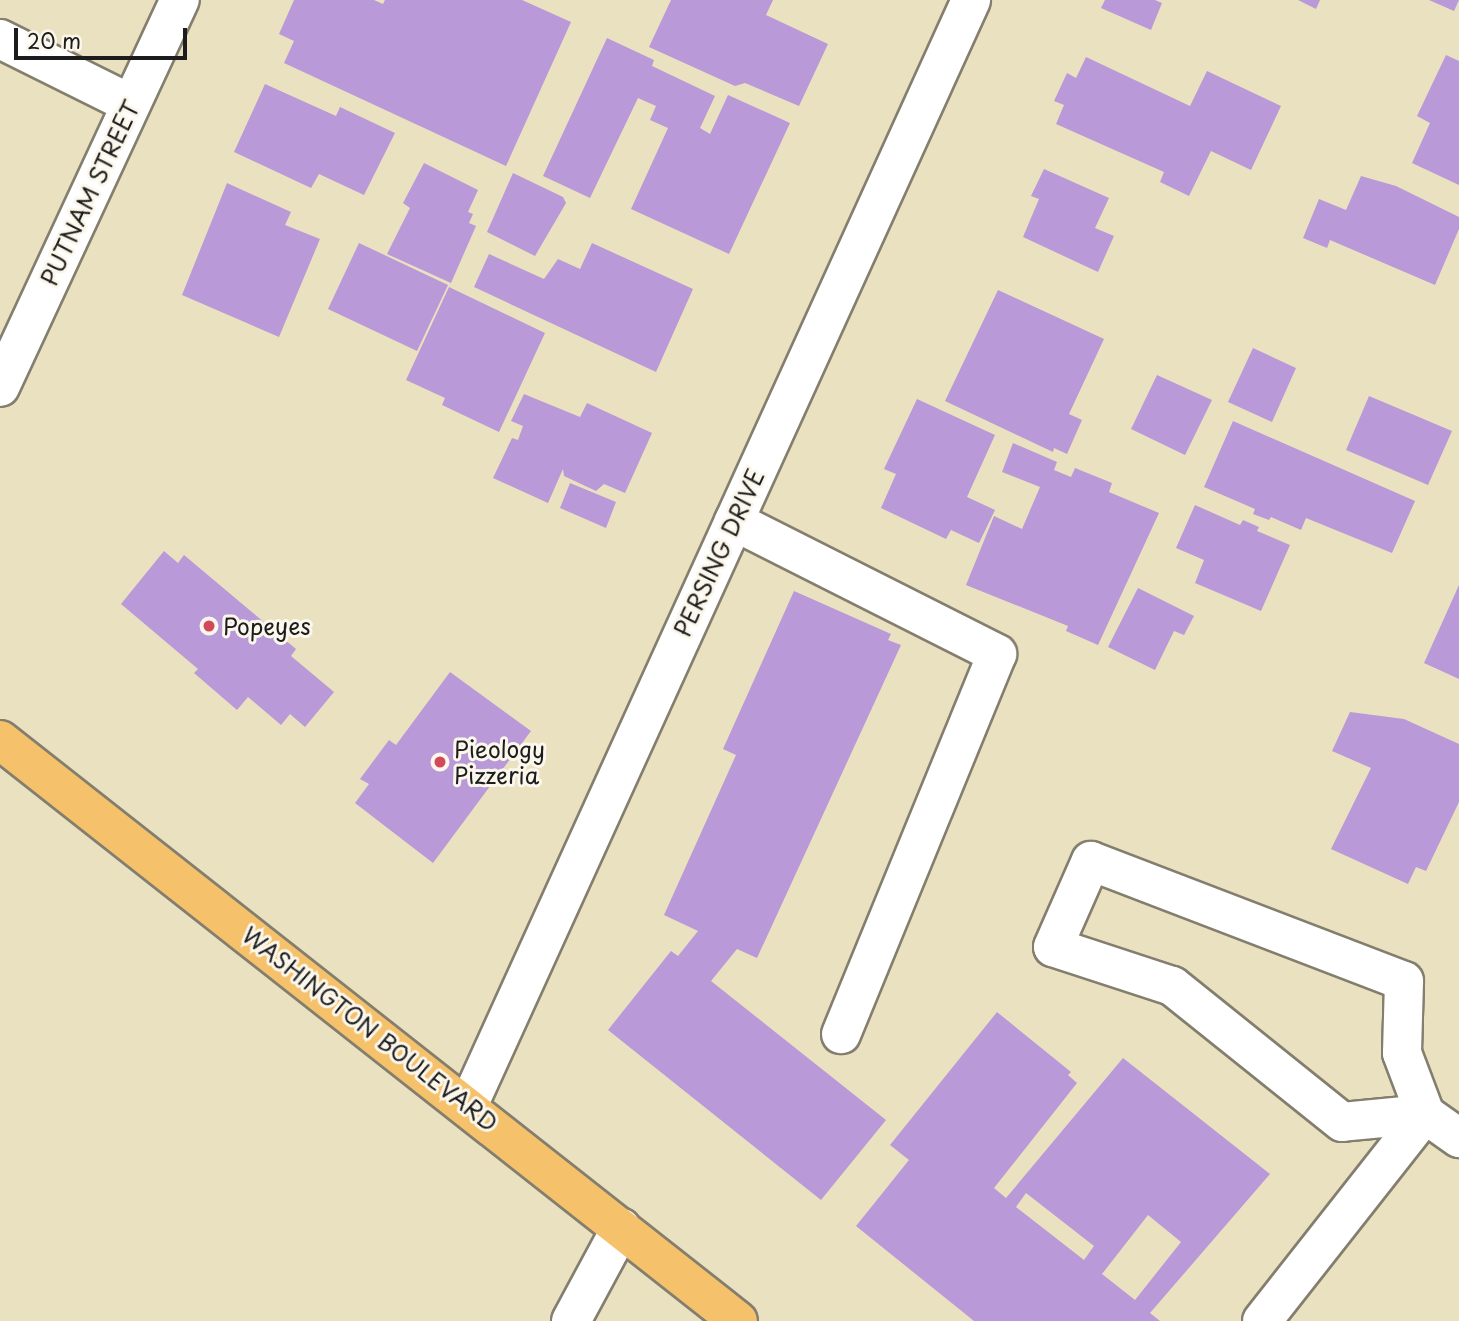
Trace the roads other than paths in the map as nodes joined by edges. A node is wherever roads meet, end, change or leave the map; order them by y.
1 (180, 0) edge
2 (971, 0) edge
3 (1, 40) edge
4 (131, 104) junction
5 (0, 387) edge
6 (734, 521) junction
7 (0, 740) edge
8 (841, 1034) dead end
9 (468, 1106) junction
10 (1425, 1114) junction
11 (1459, 1138) edge
12 (621, 1228) junction
13 (571, 1321) edge
14 (738, 1321) edge
15 (1262, 1321) edge

1 - 4 street, PUTNAM STREET
2 - 6 street, PERSING DRIVE
3 - 4 street
4 - 5 street, PUTNAM STREET
6 - 8 street
6 - 9 street, PERSING DRIVE
7 - 9 main road, WASHINGTON BOULEVARD
9 - 12 main road, WASHINGTON BOULEVARD
10 - 10 street
10 - 11 street
10 - 15 street
12 - 13 street
12 - 14 main road, WASHINGTON BOULEVARD

